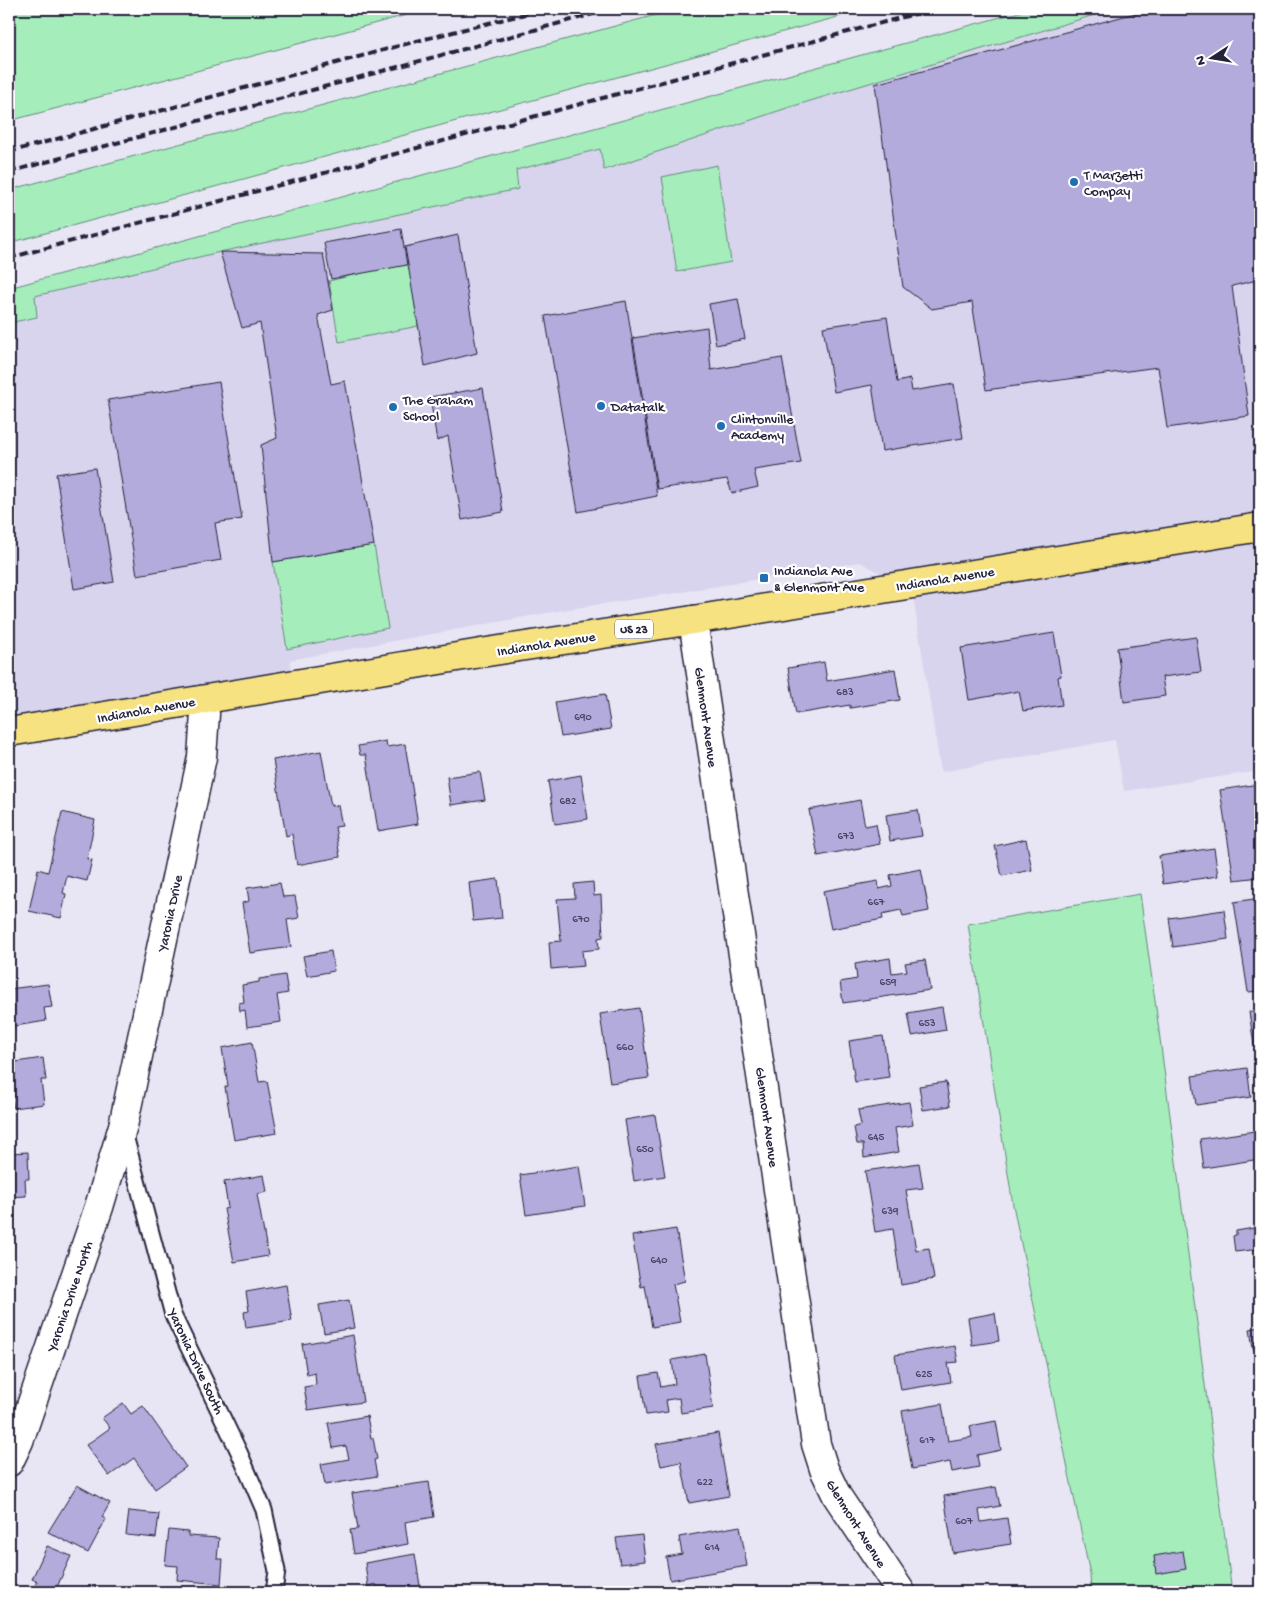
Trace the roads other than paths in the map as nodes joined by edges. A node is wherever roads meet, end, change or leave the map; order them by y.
1 (1260, 527) edge
2 (693, 620) junction
3 (202, 700) junction
4 (9, 732) edge
5 (123, 1126) junction
6 (9, 1462) edge
7 (274, 1592) edge
8 (901, 1592) edge

1 - 2 main road, Indianola Avenue / US 23
2 - 3 main road, Indianola Avenue / US 23
2 - 8 street, Glenmont Avenue
3 - 4 main road, Indianola Avenue / US 23
3 - 5 street, Yaronia Drive
5 - 6 street, Yaronia Drive North
5 - 7 lane, Yaronia Drive South

